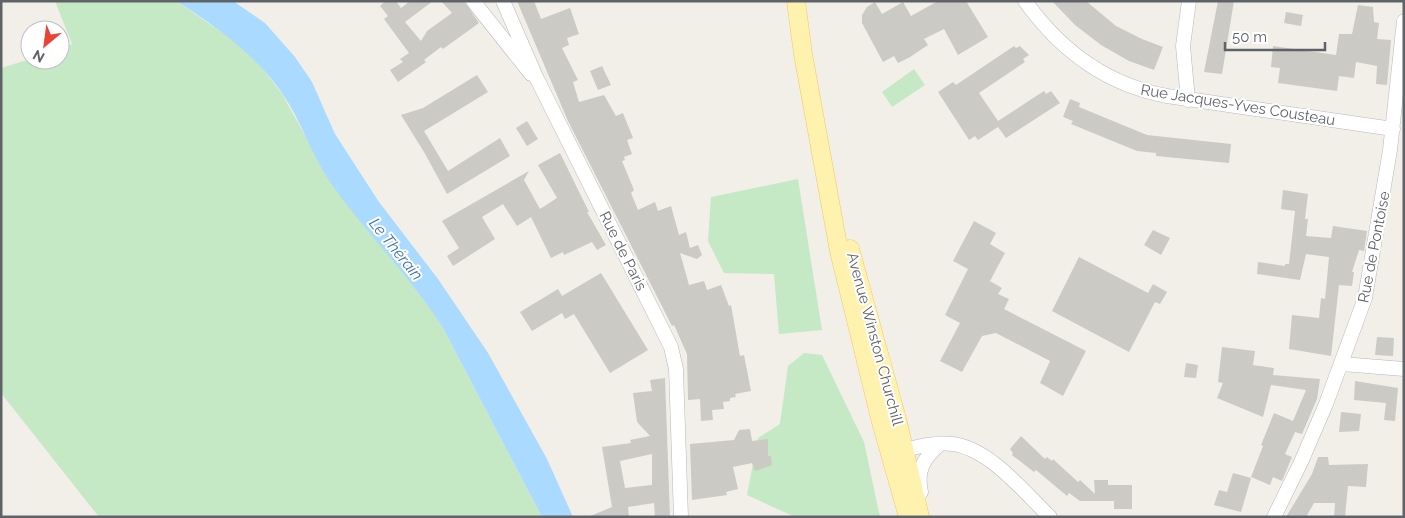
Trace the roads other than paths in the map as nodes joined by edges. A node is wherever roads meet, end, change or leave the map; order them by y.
1 (473, 1) edge
2 (503, 1) edge
3 (796, 1) edge
4 (1024, 1) edge
5 (1189, 1) edge
6 (1404, 20) edge
7 (537, 80) junction
8 (1188, 100) junction
9 (1393, 129) junction
10 (1342, 364) junction
11 (1404, 369) edge
12 (940, 444) junction
13 (897, 452) junction
14 (681, 517) edge
15 (908, 517) edge
16 (920, 517) edge
17 (927, 517) edge
18 (1050, 517) edge
19 (1274, 517) edge

1 - 7 street
2 - 7 street, Rue de Paris
3 - 13 main road, Avenue Winston Churchill
4 - 8 street, Rue Jacques-Yves Cousteau
5 - 8 street
6 - 9 street, Rue de Pontoise
7 - 14 street, Rue de Paris
8 - 9 street, Rue Jacques-Yves Cousteau
9 - 10 street, Rue de Pontoise
10 - 11 street
10 - 19 street, Rue de Pontoise
12 - 13 street
12 - 17 street
12 - 18 street
13 - 15 main road, Avenue Winston Churchill
13 - 16 main road, Avenue Winston Churchill

